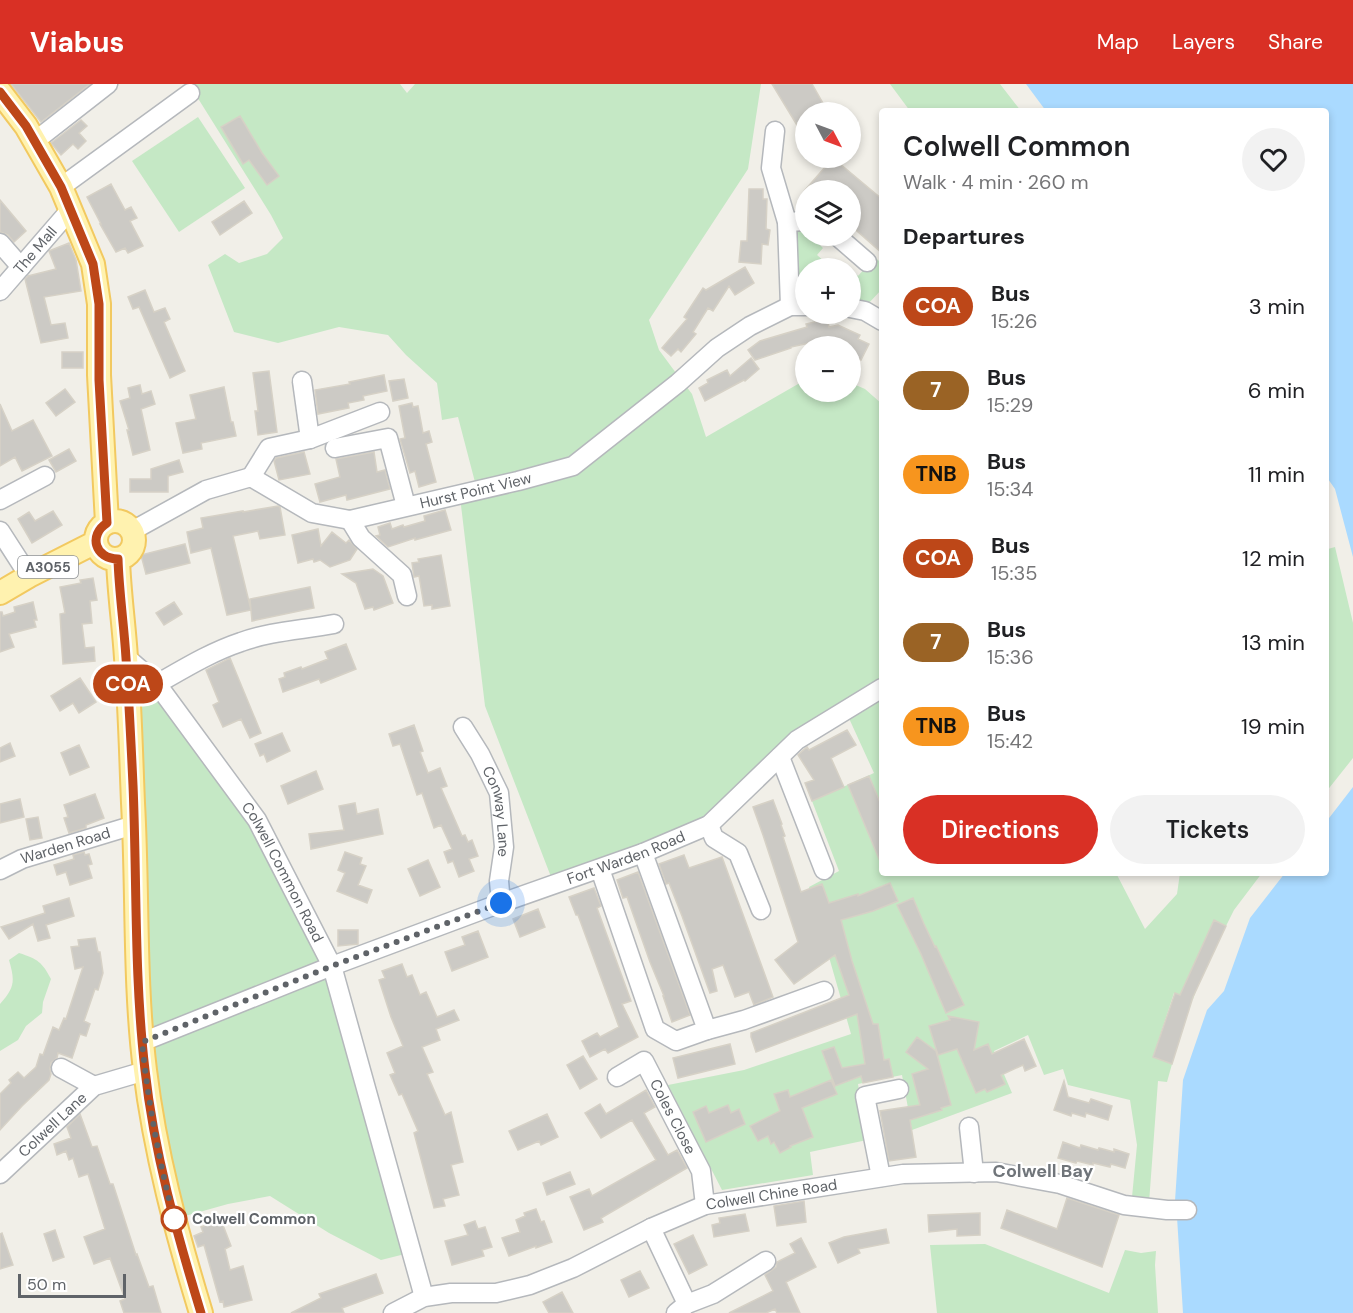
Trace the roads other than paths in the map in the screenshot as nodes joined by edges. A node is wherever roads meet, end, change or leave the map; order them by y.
1 (108, 84) edge
2 (0, 92) edge
3 (190, 93) dead end
4 (775, 131) dead end
5 (35, 141) junction
6 (61, 187) junction
7 (71, 209) junction
8 (787, 222) junction
9 (795, 222) edge
10 (0, 243) edge
11 (849, 246) edge
12 (867, 262) dead end
13 (21, 267) junction
14 (795, 289) edge
15 (0, 291) edge
16 (795, 307) edge
17 (861, 310) edge
18 (879, 319) edge
19 (302, 381) dead end
20 (380, 414) dead end
21 (310, 439) junction
22 (335, 448) dead end
23 (45, 476) dead end
24 (251, 477) junction
25 (0, 500) edge
26 (406, 506) junction
27 (350, 520) junction
28 (0, 531) edge
29 (132, 531) junction
30 (101, 532) junction
31 (118, 559) junction
32 (29, 576) junction
33 (0, 593) edge
34 (407, 596) dead end
35 (334, 624) dead end
36 (126, 657) junction
37 (157, 684) junction
38 (879, 690) edge
39 (463, 727) dead end
40 (780, 757) junction
41 (134, 825) junction
42 (709, 825) junction
43 (643, 853) junction
44 (600, 869) junction
45 (0, 870) edge
46 (824, 870) dead end
47 (501, 903) junction
48 (761, 910) dead end
49 (332, 966) junction
50 (824, 991) dead end
51 (707, 1030) junction
52 (142, 1042) junction
53 (61, 1068) dead end
54 (145, 1071) junction
55 (617, 1077) dead end
56 (94, 1086) junction
57 (899, 1089) dead end
58 (969, 1127) dead end
59 (974, 1173) junction
60 (0, 1174) edge
61 (880, 1177) junction
62 (705, 1205) junction
63 (1187, 1210) dead end
64 (651, 1228) junction
65 (766, 1261) dead end
66 (424, 1297) junction
67 (682, 1309) edge
68 (201, 1313) edge
69 (393, 1313) edge

1 - 5 street
2 - 5 main road
3 - 6 street
4 - 8 street, Hurst Point View
5 - 6 main road
6 - 7 main road
7 - 13 street, The Mall
7 - 30 main road
8 - 9 street
8 - 14 street, Hurst Point View
10 - 13 street
11 - 12 street
13 - 15 street, The Mall
16 - 26 street, Hurst Point View
17 - 18 street
19 - 21 street
20 - 21 street
21 - 24 street
22 - 26 street
23 - 25 street
24 - 27 street, Hurst Point View
24 - 29 street
26 - 27 street, Hurst Point View
27 - 34 street
28 - 32 street
29 - 30 main road
29 - 31 main road
30 - 31 main road
30 - 32 main road, A3055
31 - 36 main road
32 - 33 main road, A3055
35 - 37 street
36 - 37 street, Colwell Common Road
36 - 41 main road
37 - 49 street, Colwell Common Road
38 - 40 street, Fort Warden Road
39 - 47 street, Conway Lane
40 - 42 street, Fort Warden Road
40 - 46 street
41 - 45 street, Warden Road
41 - 52 main road
42 - 43 street, Fort Warden Road
42 - 48 street
43 - 44 street, Fort Warden Road
43 - 51 street
44 - 47 street, Fort Warden Road
44 - 51 street
47 - 49 street, Fort Warden Road
49 - 52 street, Fort Warden Road
49 - 66 street, Colwell Common Road
50 - 51 street
52 - 54 main road
53 - 56 street
54 - 56 street, Colwell Lane
54 - 68 main road
55 - 62 street, Coles Close
56 - 60 street, Colwell Lane
57 - 61 street
58 - 59 street
59 - 61 street, Colwell Chine Road
59 - 63 street, Colwell Chine Road
61 - 62 street, Colwell Chine Road
62 - 64 street, Colwell Chine Road
64 - 66 street, Colwell Chine Road
64 - 67 street
65 - 67 street
66 - 69 street, Colwell Chine Road

